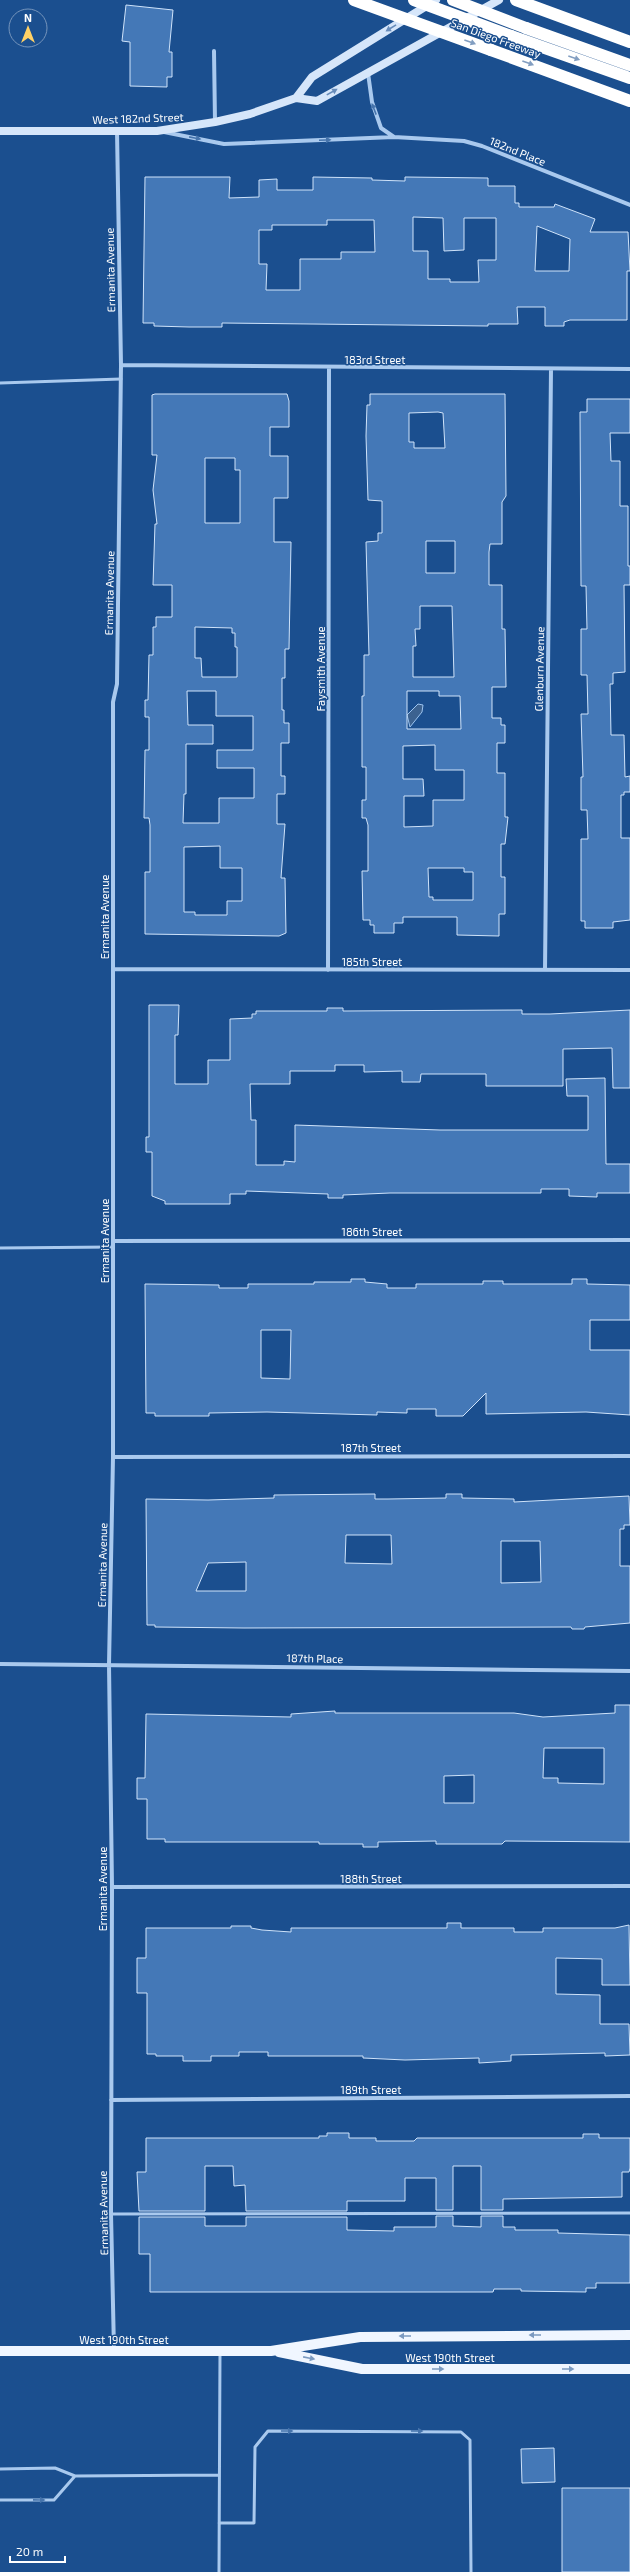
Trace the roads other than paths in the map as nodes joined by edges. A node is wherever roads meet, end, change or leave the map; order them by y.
1 (354, 0) edge
2 (414, 0) edge
3 (436, 0) edge
4 (453, 0) edge
5 (499, 0) edge
6 (516, 0) edge
7 (630, 42) edge
8 (214, 51) dead end
9 (630, 65) edge
10 (368, 73) junction
11 (630, 78) edge
12 (296, 98) junction
13 (630, 101) edge
14 (215, 122) junction
15 (0, 131) edge
16 (117, 131) junction
17 (157, 131) junction
18 (394, 137) junction
19 (630, 205) edge
20 (121, 365) junction
21 (329, 368) junction
22 (551, 369) junction
23 (630, 369) edge
24 (121, 379) junction
25 (0, 383) edge
26 (113, 969) junction
27 (328, 970) junction
28 (545, 970) junction
29 (630, 970) edge
30 (630, 1240) edge
31 (113, 1241) junction
32 (113, 1247) junction
33 (0, 1248) edge
34 (630, 1456) edge
35 (113, 1457) junction
36 (0, 1664) edge
37 (109, 1665) junction
38 (630, 1671) edge
39 (630, 1886) edge
40 (112, 1887) junction
41 (630, 2096) edge
42 (111, 2100) junction
43 (630, 2213) edge
44 (111, 2214) junction
45 (630, 2335) edge
46 (220, 2350) junction
47 (271, 2350) junction
48 (0, 2351) edge
49 (114, 2351) junction
50 (630, 2369) edge
51 (0, 2469) edge
52 (219, 2475) junction
53 (75, 2476) junction
54 (0, 2500) edge
55 (219, 2523) junction
56 (219, 2572) edge
57 (471, 2572) edge

1 -> 13 highway, San Diego Freeway, bridge
2 -> 11 highway, bridge
3 -> 12 main road
4 - 9 highway, bridge
5 - 10 main road, West 182nd Street
6 - 7 highway
8 - 14 street
12 -> 10 main road, West 182nd Street
18 -> 10 street
12 - 14 main road, West 182nd Street
14 - 17 main road, West 182nd Street
15 - 16 main road, West 182nd Street
16 - 17 main road, West 182nd Street
16 - 20 street, Ermanita Avenue
17 -> 18 street, 182nd Place
18 - 19 street, 182nd Place
20 - 21 street, 183rd Street
20 - 24 street, Ermanita Avenue
21 - 22 street, 183rd Street
21 - 27 street, Faysmith Avenue
22 - 23 street, 183rd Street
22 - 28 street, Glenburn Avenue
24 - 25 lane
24 - 26 street, Ermanita Avenue
26 - 27 street, 185th Street
26 - 31 street, Ermanita Avenue
27 - 28 street, 185th Street
28 - 29 street, 185th Street
30 - 31 street, 186th Street
31 - 32 street, Ermanita Avenue
32 - 33 lane
32 - 35 street, Ermanita Avenue
34 - 35 street, 187th Street
35 - 37 street, Ermanita Avenue
36 - 37 street, 187th Place
37 - 38 street, 187th Place
37 - 40 street, Ermanita Avenue
39 - 40 street, 188th Street
40 - 42 street, Ermanita Avenue
41 - 42 street, 189th Street
42 - 44 street, Ermanita Avenue
43 - 44 lane
44 - 49 street, Ermanita Avenue
45 -> 47 main road, West 190th Street
46 - 47 main road, West 190th Street
46 - 49 main road, West 190th Street
46 - 52 lane
47 -> 50 main road, West 190th Street
48 - 49 main road, West 190th Street
51 - 53 lane
52 - 53 lane
52 - 55 lane
54 -> 53 lane
55 - 56 lane
55 -> 57 lane

